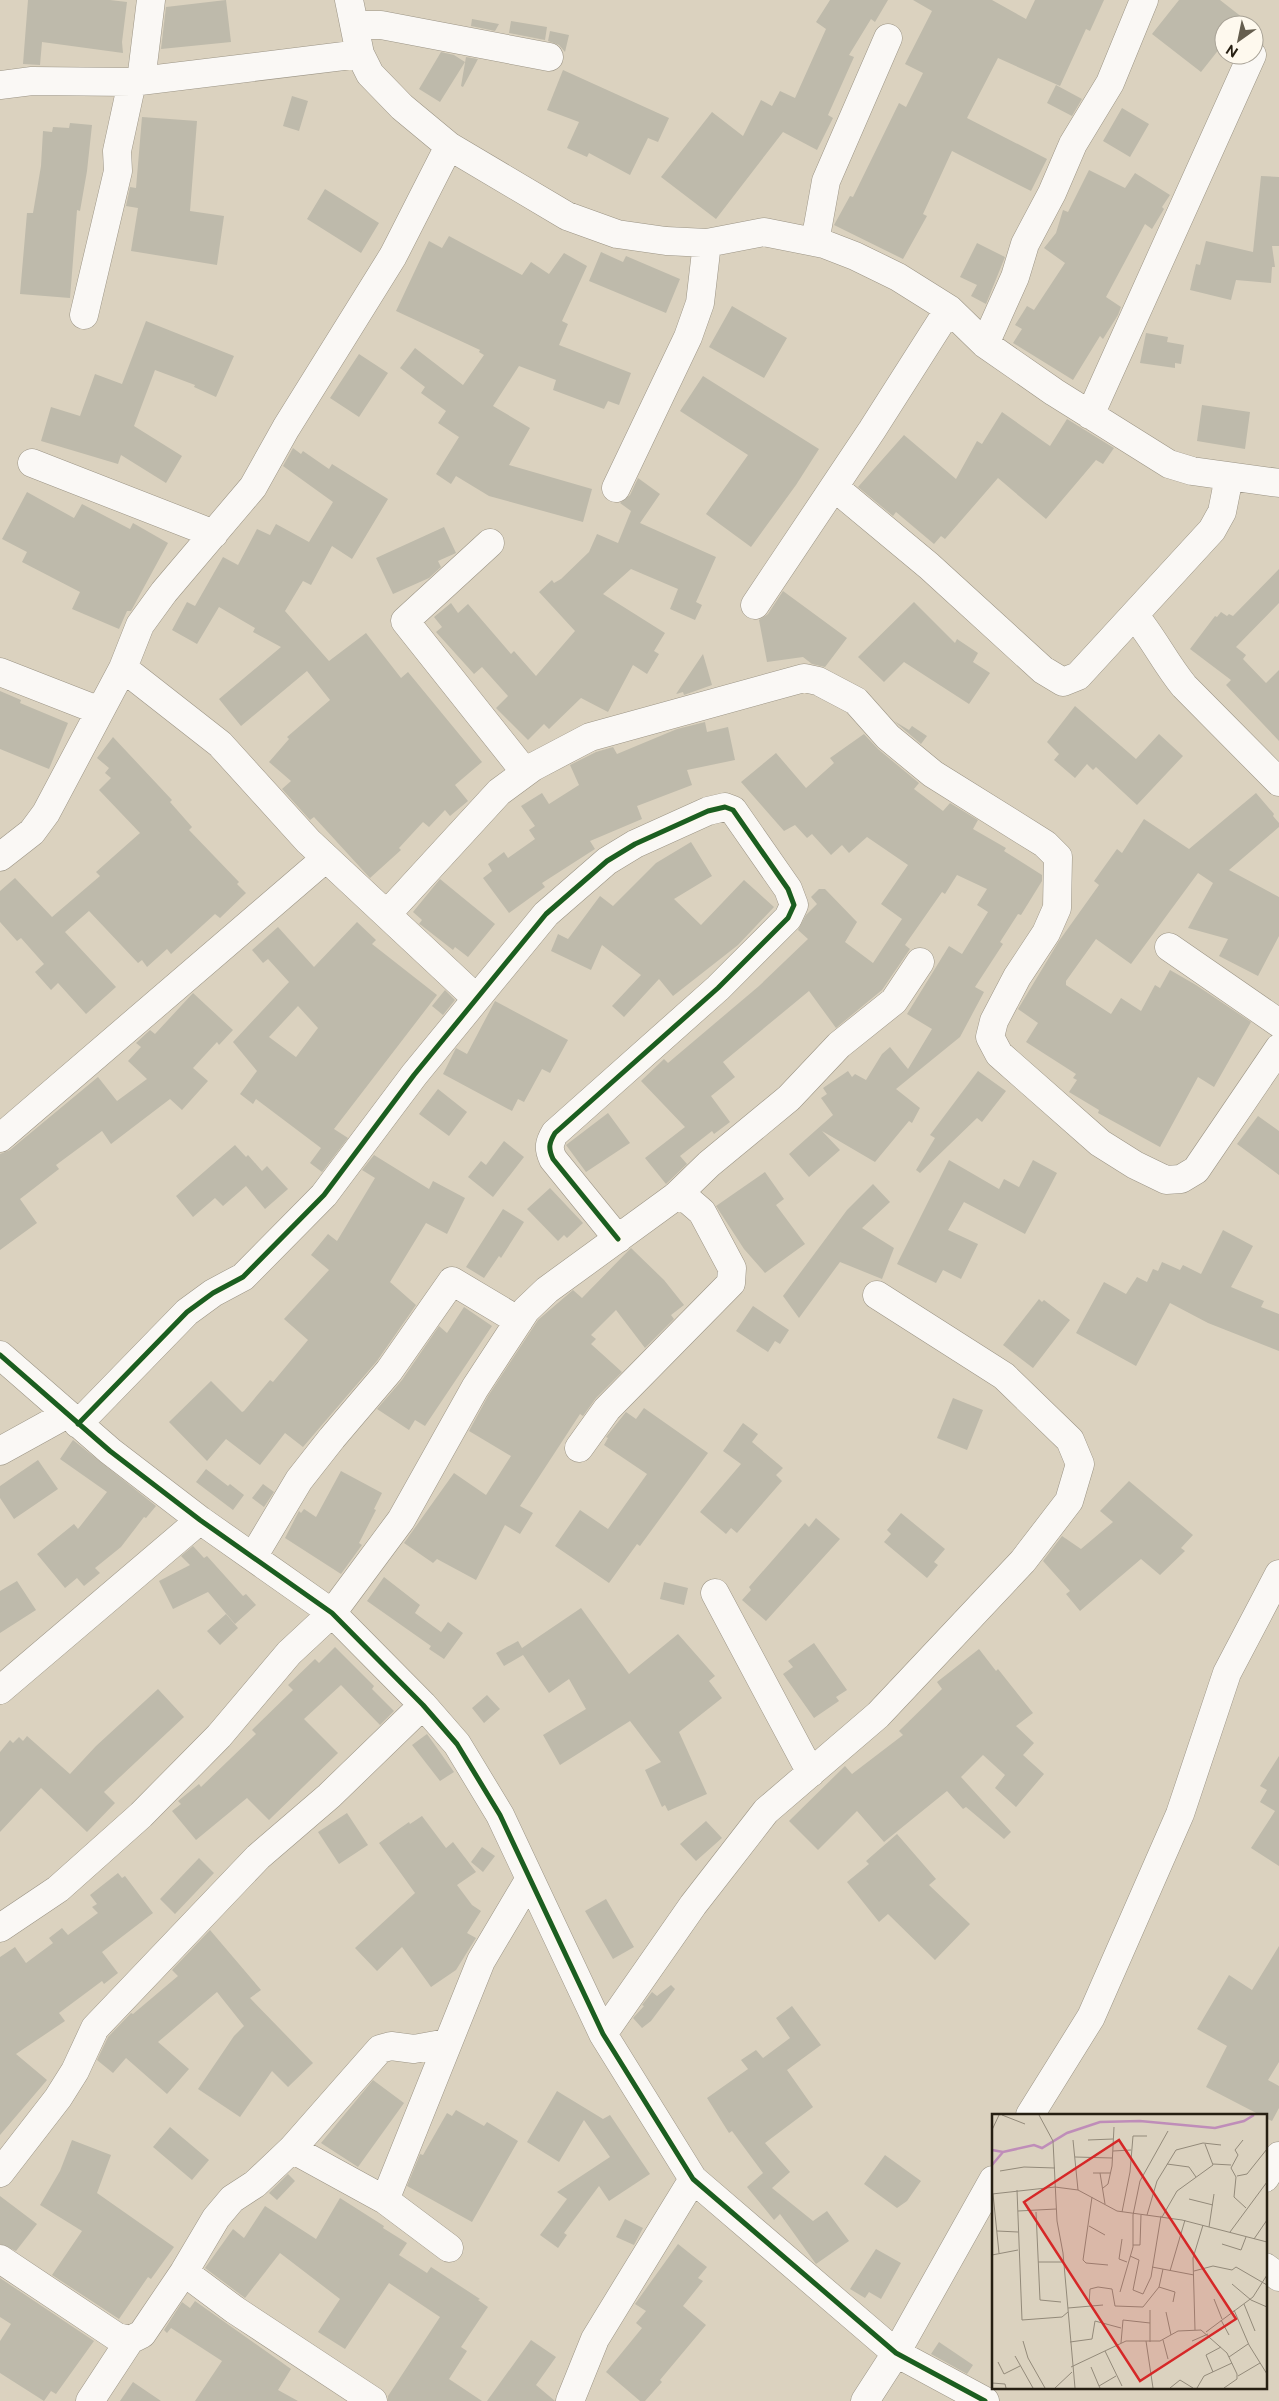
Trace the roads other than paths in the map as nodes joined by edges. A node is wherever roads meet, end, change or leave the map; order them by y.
1 (151, 0) edge
2 (1144, 0) edge
3 (352, 12) edge
4 (888, 38) dead end
5 (360, 54) junction
6 (549, 57) dead end
7 (1248, 65) edge
8 (137, 81) junction
9 (0, 85) edge
10 (449, 146) junction
11 (815, 242) junction
12 (707, 243) junction
13 (949, 309) junction
14 (84, 315) dead end
15 (985, 344) junction
16 (1090, 415) junction
17 (32, 463) dead end
18 (1229, 476) junction
19 (1279, 483) edge
20 (834, 487) junction
21 (616, 488) dead end
22 (214, 534) junction
23 (490, 543) dead end
24 (755, 605) dead end
25 (1134, 615) junction
26 (123, 668) junction
27 (0, 672) edge
28 (100, 711) junction
29 (525, 772) junction
30 (1279, 782) edge
31 (0, 857) edge
32 (326, 858) junction
33 (387, 914) junction
34 (1169, 946) dead end
35 (920, 962) dead end
36 (476, 998) junction
37 (1279, 1023) edge
38 (1279, 1048) edge
39 (0, 1138) edge
40 (676, 1196) junction
41 (618, 1239) junction
42 (877, 1295) dead end
43 (518, 1321) junction
44 (0, 1355) edge
45 (72, 1419) junction
46 (579, 1448) dead end
47 (0, 1451) edge
48 (200, 1520) junction
49 (253, 1557) junction
50 (1277, 1582) edge
51 (715, 1593) dead end
52 (332, 1613) junction
53 (0, 1690) edge
54 (423, 1705) junction
55 (811, 1773) junction
56 (529, 1880) junction
57 (0, 1928) edge
58 (603, 2034) junction
59 (447, 2043) junction
60 (1031, 2114) edge
61 (292, 2149) junction
62 (1279, 2156) edge
63 (0, 2173) edge
64 (1266, 2176) edge
65 (693, 2179) junction
66 (992, 2182) edge
67 (385, 2200) junction
68 (449, 2248) dead end
69 (0, 2259) edge
70 (1266, 2268) edge
71 (184, 2272) junction
72 (1279, 2277) edge
73 (130, 2340) junction
74 (896, 2353) junction
75 (90, 2401) edge
76 (373, 2401) edge
77 (570, 2401) edge
78 (865, 2401) edge
79 (985, 2401) edge

1 - 8 street
2 - 15 street
3 - 5 street
3 - 6 street
4 - 11 street
5 - 8 street
5 - 10 street
7 - 16 street
8 - 9 street
8 - 14 street
10 - 12 street
10 - 22 street
11 - 12 street
11 - 13 street
12 - 21 street
13 - 15 street
13 - 20 street
15 - 16 street
16 - 18 street
17 - 22 street
18 - 19 street
18 - 25 street
20 - 24 street
20 - 25 street
22 - 26 street
23 - 29 street
25 - 30 street
26 - 28 street
26 - 32 street
27 - 28 street
28 - 31 street
29 - 33 street
29 - 38 street
32 - 33 street
32 - 39 street
33 - 36 street
34 - 37 street
35 - 40 street
36 - 41 street
36 - 45 street
40 - 41 street
40 - 46 street
41 - 43 street
42 - 55 street
43 - 49 street
43 - 52 street
44 - 45 street
45 - 47 street
45 - 48 street
48 - 49 street
48 - 53 street
49 - 52 street
50 - 60 street
51 - 55 street
52 - 54 street
52 - 57 street
54 - 56 street
54 - 63 street
55 - 58 street
56 - 58 street
56 - 59 street
58 - 65 street
59 - 61 street
59 - 67 street
61 - 67 street
61 - 71 street
62 - 64 street
65 - 74 street
65 - 77 street
66 - 74 street
67 - 68 street
69 - 73 street
70 - 72 street
71 - 73 street
71 - 76 street
73 - 75 street
74 - 78 street
74 - 79 street

